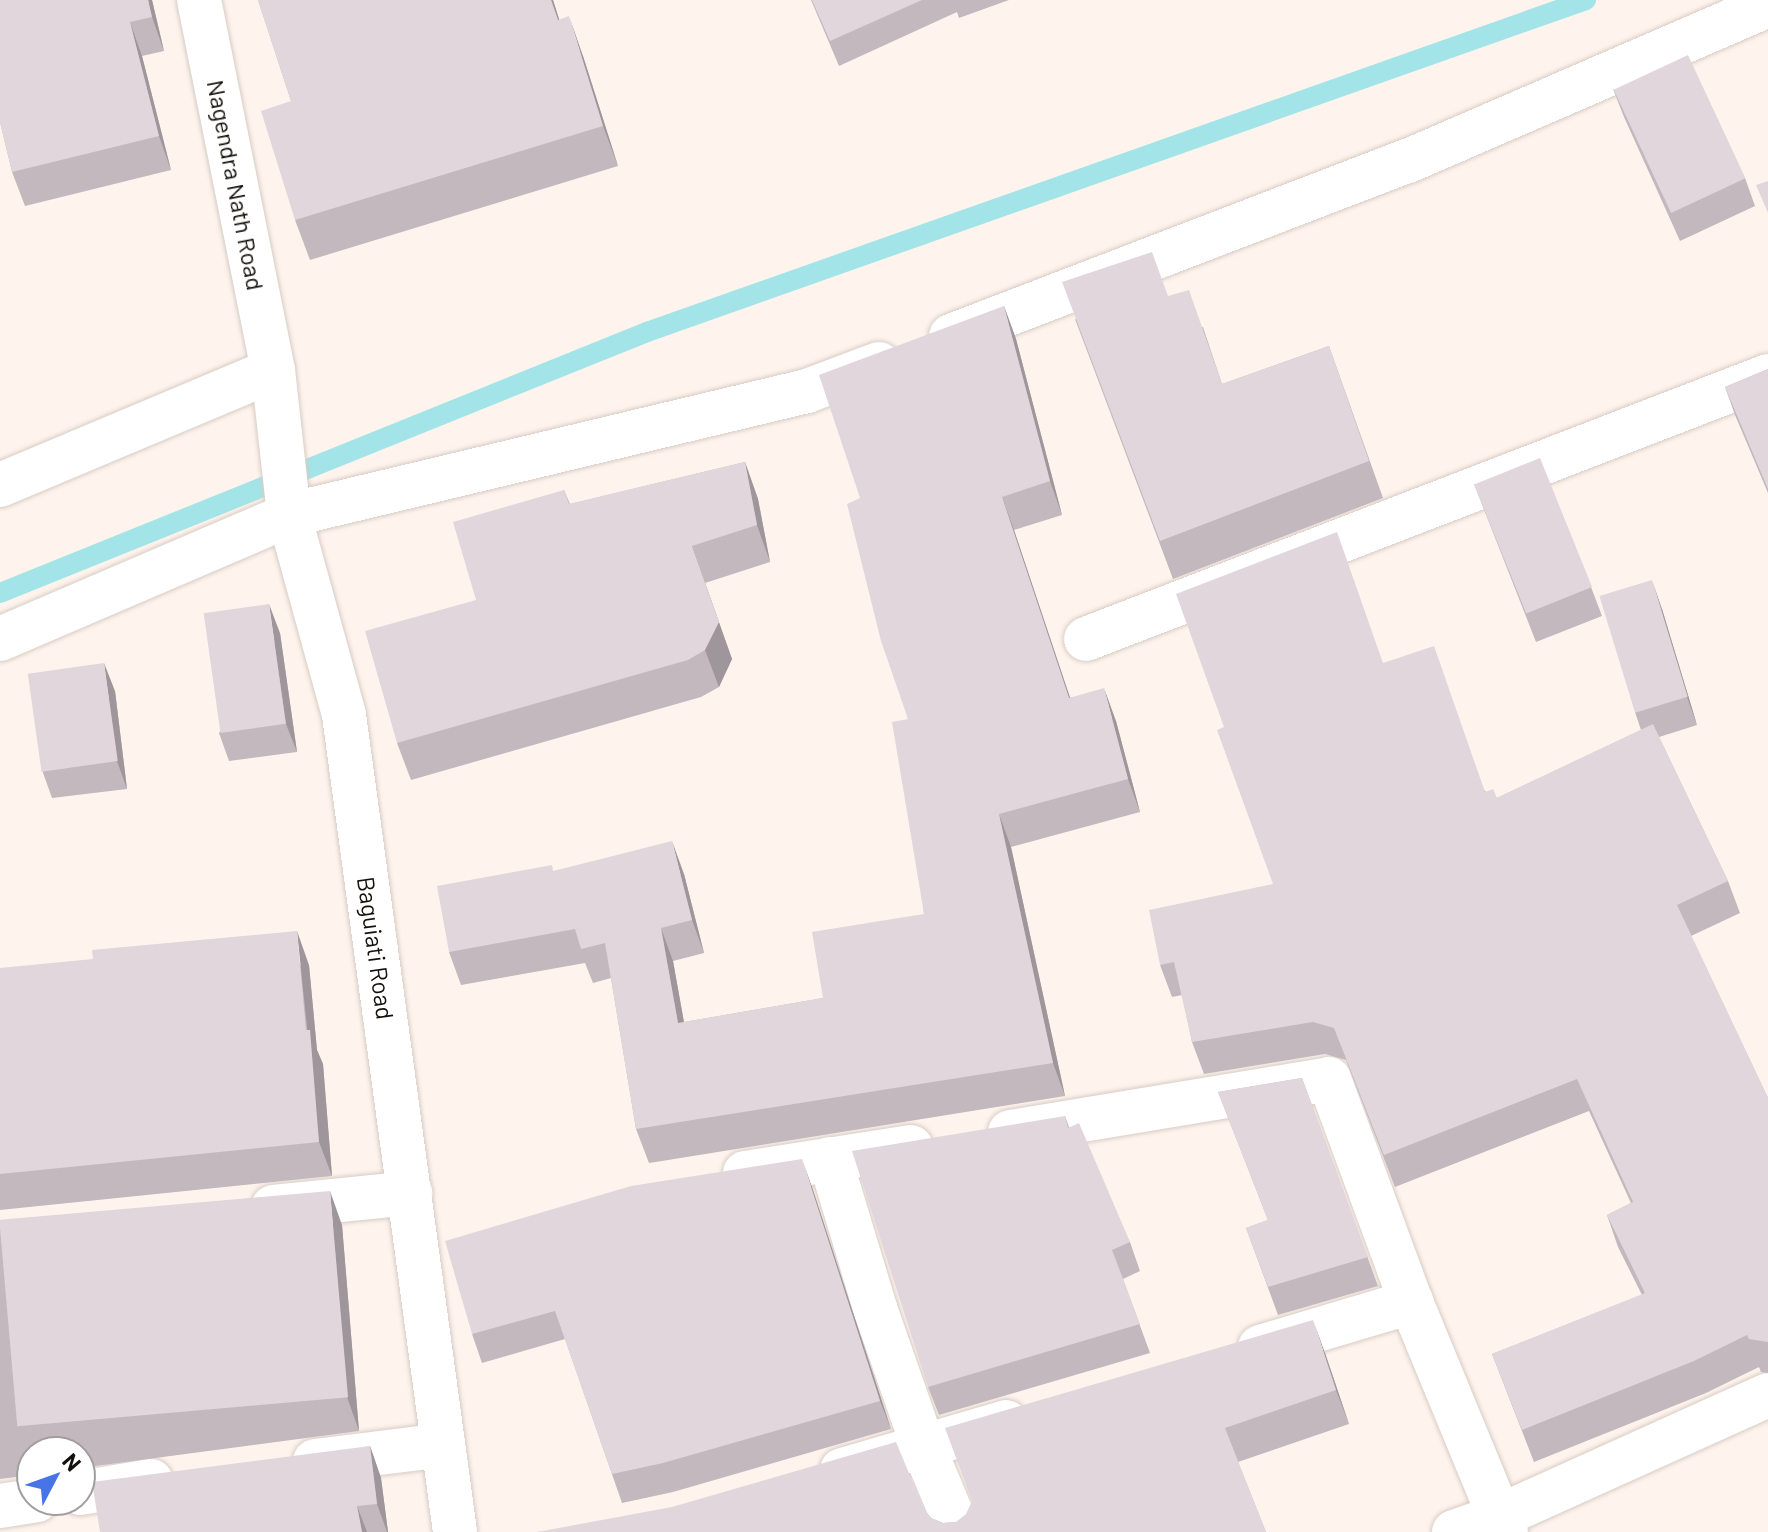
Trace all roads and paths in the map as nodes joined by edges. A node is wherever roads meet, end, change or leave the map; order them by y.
1 (199, 0) edge
2 (1768, 5) edge
3 (273, 370) junction
4 (1768, 376) edge
5 (0, 485) edge
6 (289, 515) junction
7 (0, 639) edge
8 (1086, 639) dead end
9 (830, 1159) junction
10 (711, 1178) edge
11 (410, 1193) junction
12 (236, 1211) edge
13 (462, 1242) edge
14 (418, 1255) junction
15 (1411, 1302) junction
16 (1228, 1356) edge
17 (1768, 1395) edge
18 (1045, 1410) edge
19 (443, 1445) junction
20 (923, 1446) junction
21 (277, 1466) edge
22 (187, 1477) edge
23 (801, 1481) edge
24 (96, 1491) edge
25 (1503, 1524) edge
26 (455, 1532) edge
27 (959, 1532) edge
28 (1454, 1532) edge

1 - 3 street, Nagendra Nath Road
2 - 6 street
3 - 5 street
3 - 6 street, Baguiati Road
4 - 8 street
6 - 7 street
6 - 11 street, Baguiati Road
9 - 10 street
9 - 15 street
9 - 20 street
11 - 12 street
11 - 14 street, Baguiati Road
13 - 14 street
14 - 19 street, Baguiati Road
15 - 16 street
15 - 25 street
17 - 25 street
18 - 20 street
19 - 21 street
19 - 26 street, Baguiati Road
20 - 23 street
20 - 27 street
22 - 24 street
25 - 28 street

